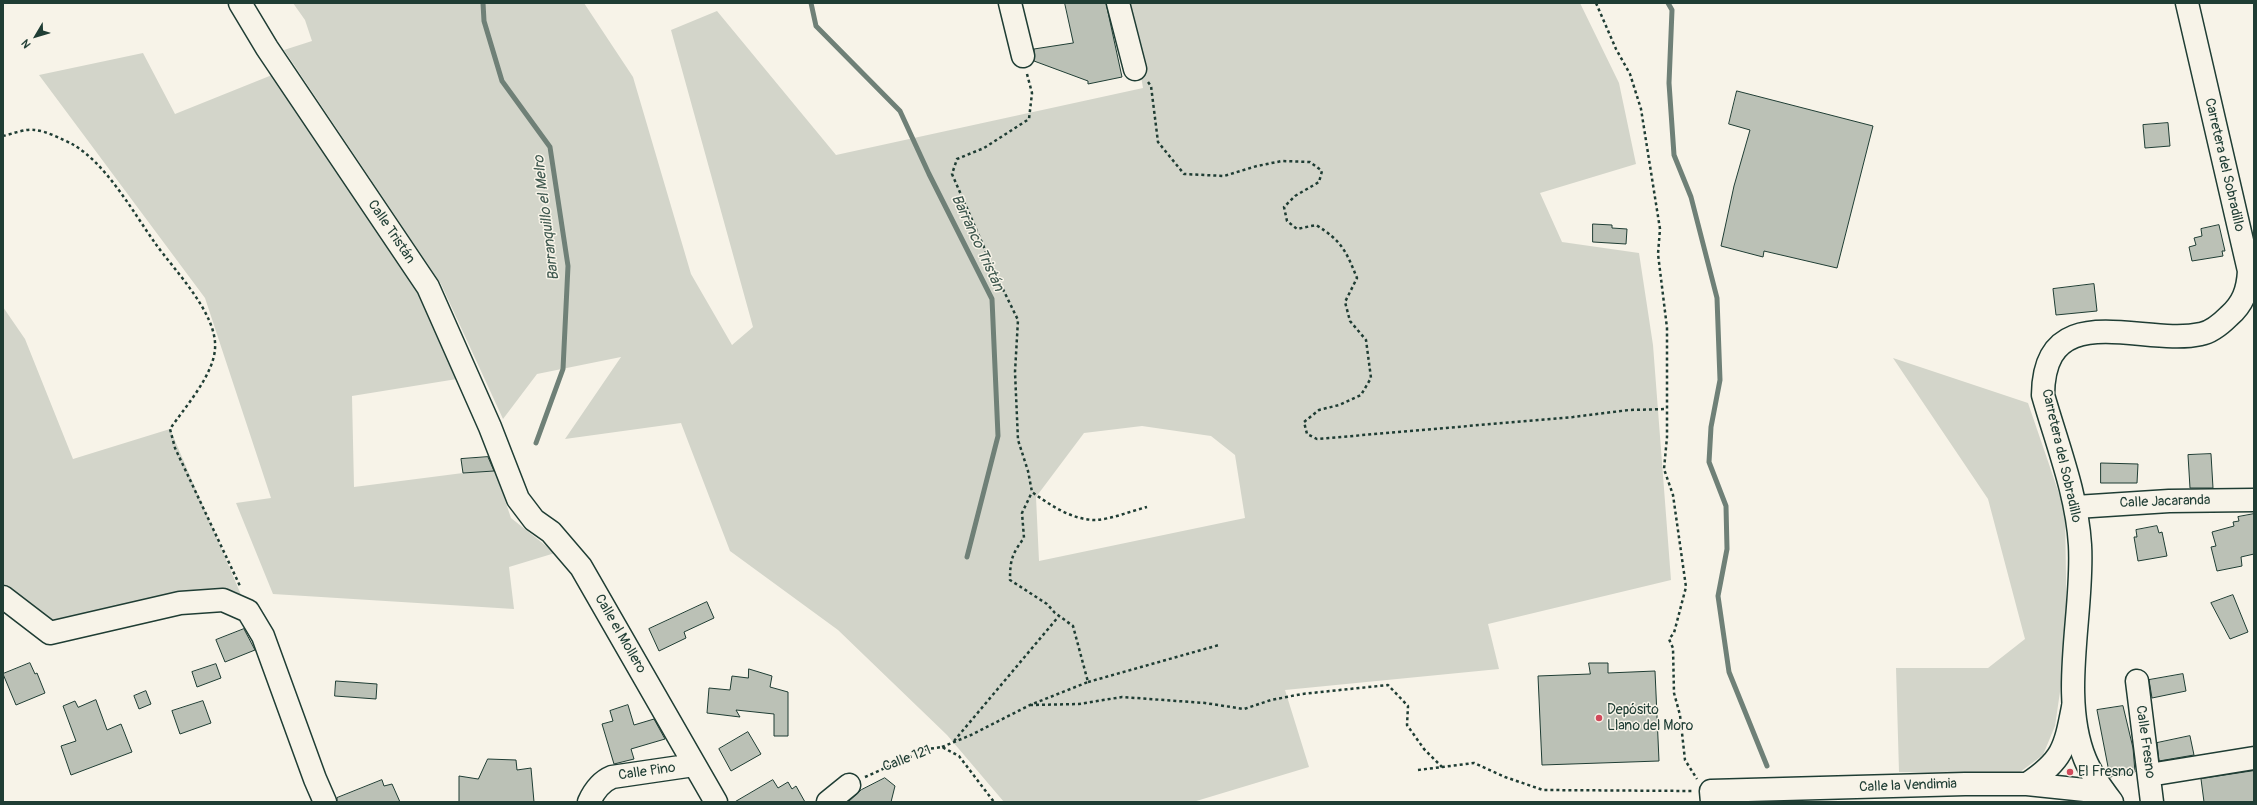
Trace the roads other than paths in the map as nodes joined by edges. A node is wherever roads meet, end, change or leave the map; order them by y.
1 (240, 3) edge
2 (1010, 3) edge
3 (1118, 3) edge
4 (2187, 3) edge
5 (1023, 56) road end
6 (1135, 69) road end
7 (2251, 278) edge
8 (509, 478) joint
9 (2254, 500) edge
10 (2076, 507) junction
11 (3, 597) edge
12 (2137, 681) dead end
13 (2073, 703) junction
14 (2254, 758) edge
15 (694, 765) junction
16 (2149, 775) junction
17 (2027, 784) junction
18 (849, 785) road end
19 (1827, 795) edge
20 (1712, 797) edge
21 (2108, 797) edge
22 (325, 802) edge
23 (589, 802) edge
24 (716, 802) edge
25 (828, 802) edge
26 (2152, 802) edge

1 - 8 street, Calle Tristán
2 - 5 street
3 - 6 street
4 - 7 street, Carretera del Sobradillo
7 - 10 street, Carretera del Sobradillo
8 - 15 street, Calle el Mollero
9 - 10 street, Calle Jacaranda
10 - 13 street, Carretera del Sobradillo
11 - 22 street
12 - 16 street, Calle Fresno
13 - 17 street
13 - 21 street, Carretera del Sobradillo
14 - 16 street
15 - 23 street, Calle Pino
15 - 24 street, Calle el Mollero
16 - 26 street, Calle Fresno
17 - 19 street, Calle la Vendimia
17 - 21 street, Calle la Vendimia
18 - 25 street
19 - 20 street, Calle la Vendimia

